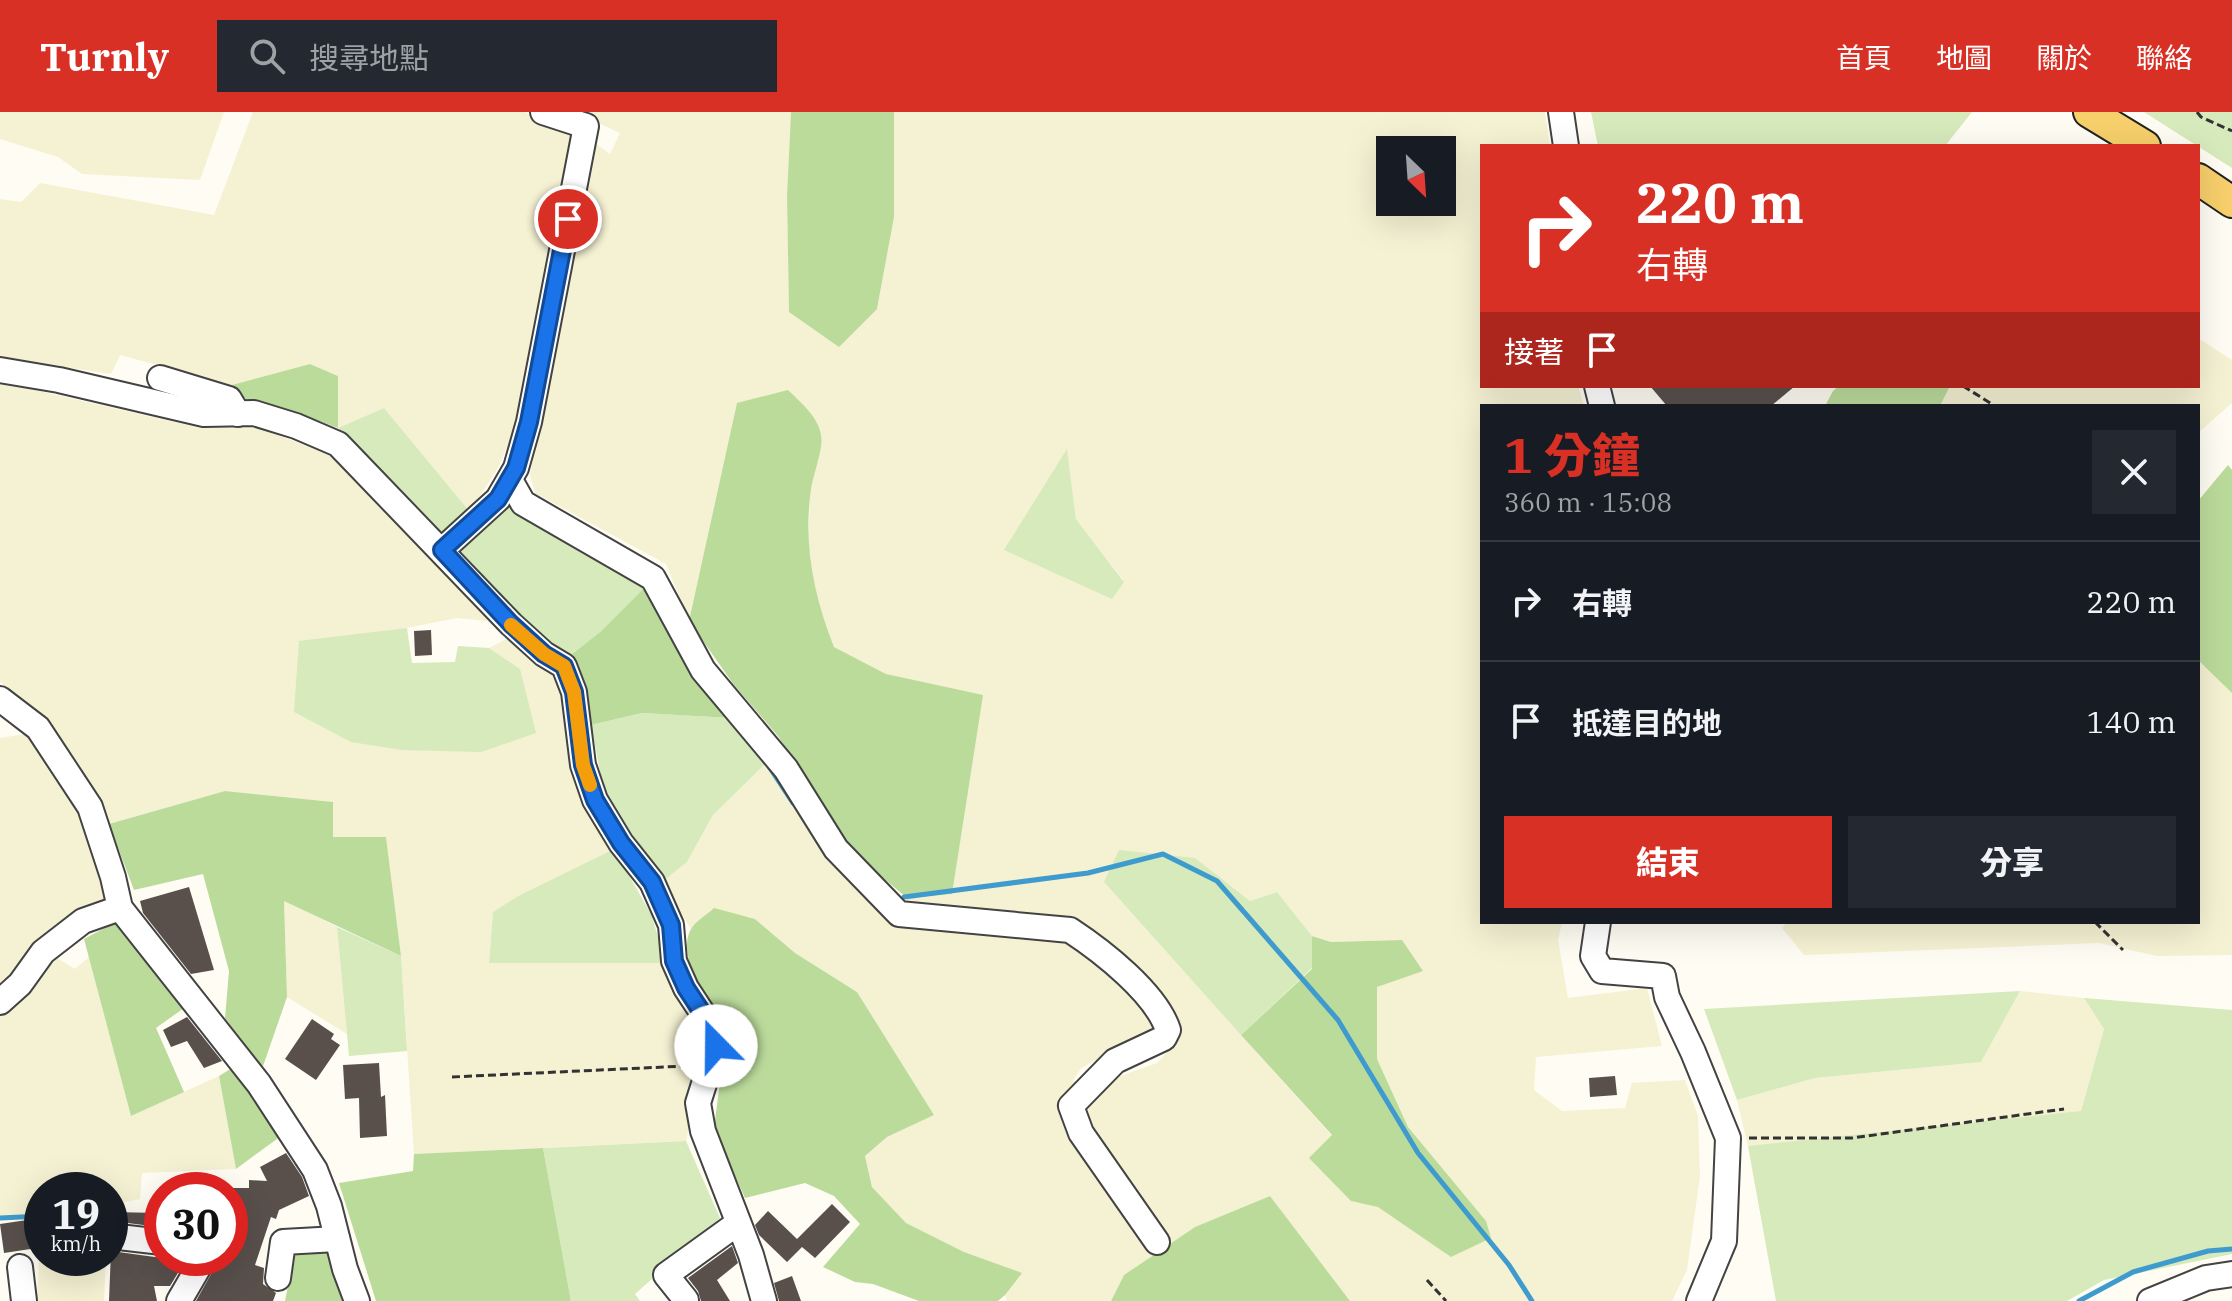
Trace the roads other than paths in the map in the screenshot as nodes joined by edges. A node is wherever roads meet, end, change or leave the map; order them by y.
1 (543, 112) edge
2 (1561, 112) edge
3 (2089, 112) edge
4 (1566, 144) edge
5 (2142, 144) edge
6 (2200, 180) edge
7 (2232, 202) edge
8 (0, 370) edge
9 (160, 378) dead end
10 (238, 414) junction
11 (510, 480) junction
12 (442, 550) junction
13 (0, 699) edge
14 (120, 908) junction
15 (1598, 924) edge
16 (0, 1002) edge
17 (738, 1223) junction
18 (337, 1239) junction
19 (1157, 1242) dead end
20 (20, 1267) dead end
21 (2232, 1274) edge
22 (194, 1276) edge
23 (278, 1278) dead end
24 (686, 1300) edge
25 (24, 1301) edge
26 (179, 1301) edge
27 (357, 1301) edge
28 (764, 1301) edge
29 (1699, 1301) edge
30 (2150, 1301) edge

1 - 11 street
2 - 4 street
3 - 5 main road
6 - 7 main road
8 - 10 street
9 - 10 street
10 - 12 street
11 - 12 street
11 - 19 street
12 - 17 street
13 - 14 street
14 - 16 street
14 - 18 street
15 - 29 street
17 - 24 street
17 - 28 street
18 - 23 street
18 - 27 street
20 - 25 street
21 - 30 street
22 - 26 street

